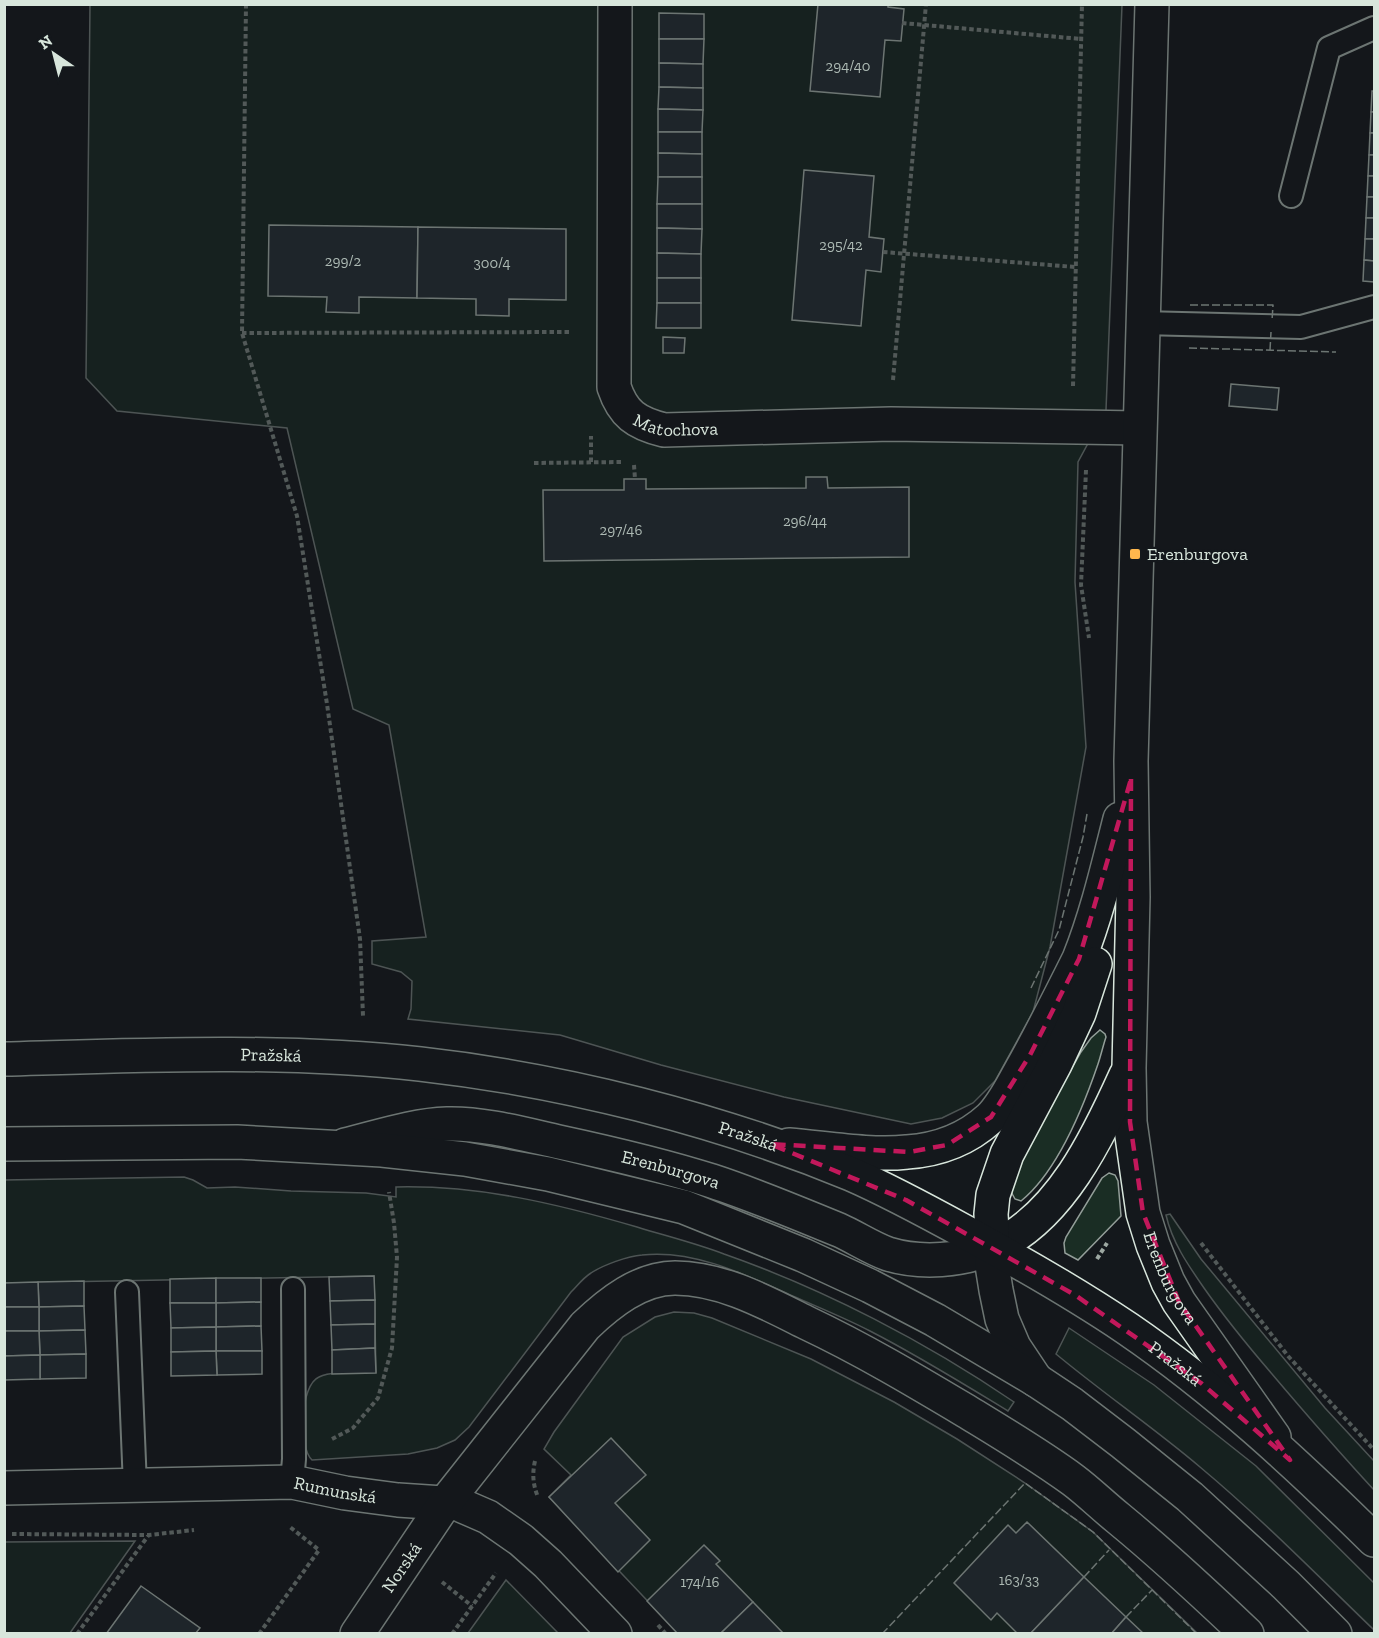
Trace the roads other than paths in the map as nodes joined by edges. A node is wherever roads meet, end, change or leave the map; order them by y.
1 (615, 4) edge
2 (1152, 4) edge
3 (1374, 28) edge
4 (1291, 196) dead end
5 (1374, 307) edge
6 (1142, 322) junction
7 (1139, 428) junction
8 (1131, 779) junction
9 (1105, 878) junction
10 (4, 1059) edge
11 (1130, 1068) junction
12 (4, 1144) edge
13 (770, 1144) junction
14 (338, 1147) junction
15 (993, 1248) junction
16 (293, 1289) dead end
17 (127, 1292) dead end
18 (1036, 1380) junction
19 (1290, 1460) junction
20 (293, 1470) junction
21 (135, 1486) junction
22 (4, 1488) edge
23 (445, 1503) junction
24 (1374, 1540) edge
25 (357, 1634) edge
26 (615, 1634) edge
27 (1247, 1634) edge
28 (1335, 1634) edge

1 - 7 street, Matochova
2 - 6 street, Erenburgova
3 - 4 lane
5 - 6 lane
6 - 7 street, Erenburgova
7 - 8 street, Erenburgova
8 - 9 street, Erenburgova
8 - 11 street, Erenburgova
9 - 13 street, Erenburgova
9 - 15 street, Erenburgova
10 - 13 street, Pražská
11 - 15 street, Erenburgova
11 - 19 street, Erenburgova
12 - 14 street
13 - 15 street, Pražská
14 - 15 street, Erenburgova
14 - 18 street
15 - 18 street, Erenburgova
15 - 19 street, Pražská
16 - 20 lane
17 - 21 lane
18 - 28 street
19 - 24 street, Pražská
20 - 21 street, Rumunská
20 - 23 street, Rumunská
21 - 22 street, Rumunská
23 - 25 street, Norská
23 - 26 street, Rumunská
23 - 27 street

